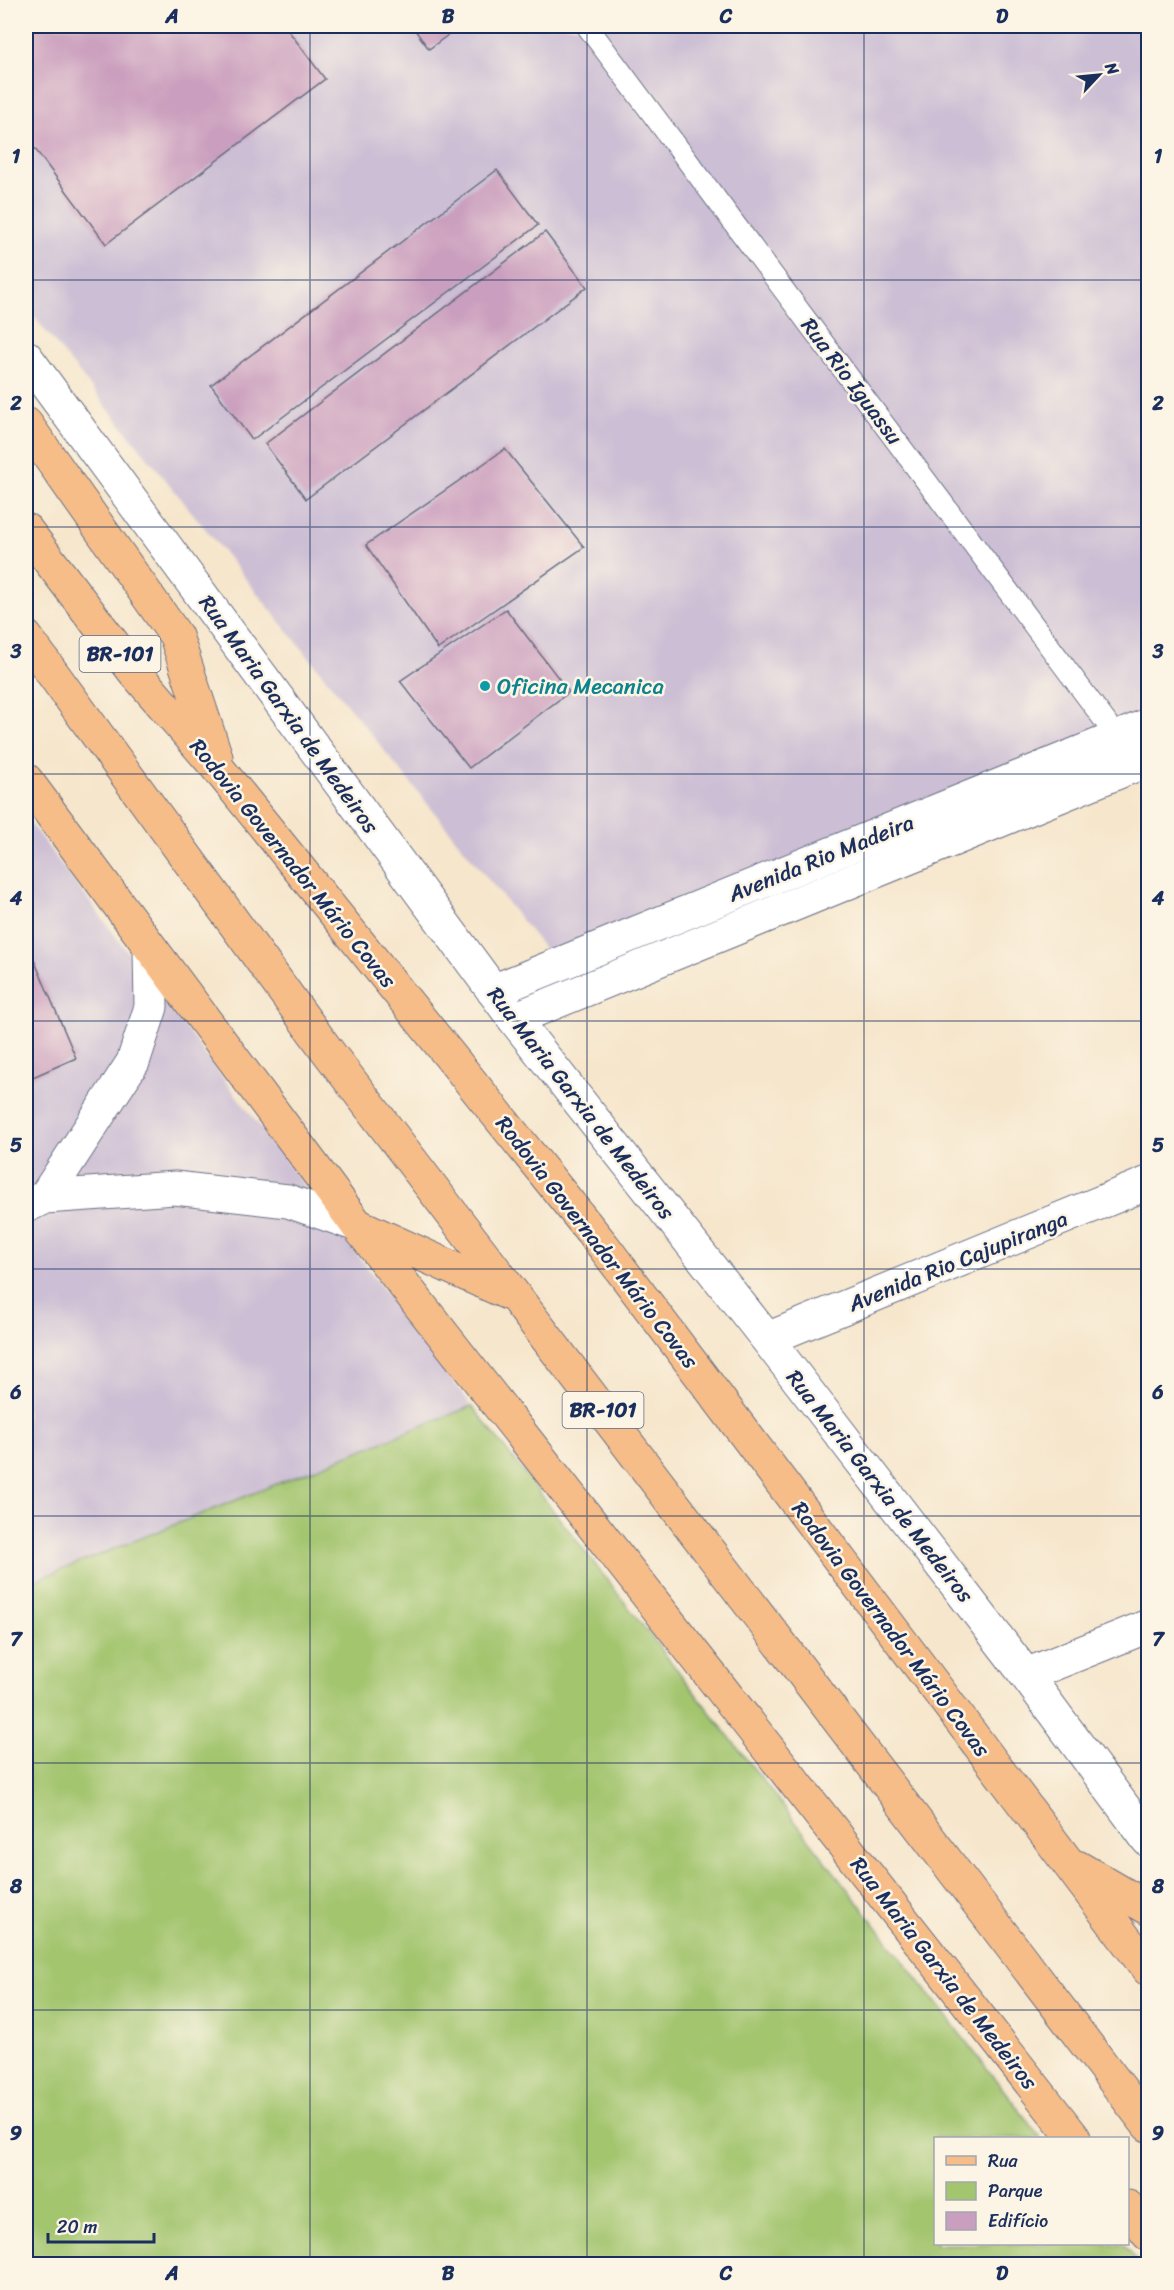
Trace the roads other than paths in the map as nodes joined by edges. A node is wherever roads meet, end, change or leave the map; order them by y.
1 (587, 26) edge
2 (26, 357) edge
3 (26, 424) edge
4 (26, 530) edge
5 (26, 637) edge
6 (26, 647) edge
7 (64, 690) junction
8 (1149, 725) edge
9 (1118, 737) junction
10 (1144, 769) edge
11 (221, 772) junction
12 (26, 780) edge
13 (150, 948) junction
14 (493, 991) junction
15 (514, 1019) junction
16 (1149, 1183) edge
17 (35, 1201) edge
18 (357, 1225) junction
19 (517, 1297) junction
20 (767, 1339) junction
21 (1149, 1626) edge
22 (1026, 1675) junction
23 (1149, 1840) edge
24 (1066, 1860) junction
25 (1149, 1908) edge
26 (1149, 1969) edge
27 (1149, 2125) edge
28 (1072, 2137) edge
29 (1129, 2208) edge
30 (1149, 2234) edge

1 - 9 lane, Rua Rio Iguassu
2 - 14 street, Rua Maria Garxia de Medeiros
3 - 11 main road
4 - 11 main road, Rodovia Governador Mário Covas / BR-101
5 - 7 main road
6 - 7 main road, BR-101
7 - 19 main road, BR-101
8 - 9 street, Avenida Rio Madeira
9 - 10 street
9 - 14 street, Avenida Rio Madeira
10 - 15 street, Avenida Rio Madeira
11 - 24 main road, Rodovia Governador Mário Covas / BR-101
12 - 13 main road, Rua Maria Garxia de Medeiros
13 - 17 street
13 - 18 main road, Rua Maria Garxia de Medeiros
14 - 15 street, Rua Maria Garxia de Medeiros
15 - 20 street, Rua Maria Garxia de Medeiros
16 - 20 street, Avenida Rio Cajupiranga
17 - 18 street
18 - 19 main road
18 - 28 main road, Rua Maria Garxia de Medeiros
19 - 27 main road, BR-101
20 - 22 street, Rua Maria Garxia de Medeiros
21 - 22 street
22 - 23 street, Rua Maria Garxia de Medeiros
24 - 25 main road
24 - 26 main road, Rodovia Governador Mário Covas / BR-101
29 - 30 main road

